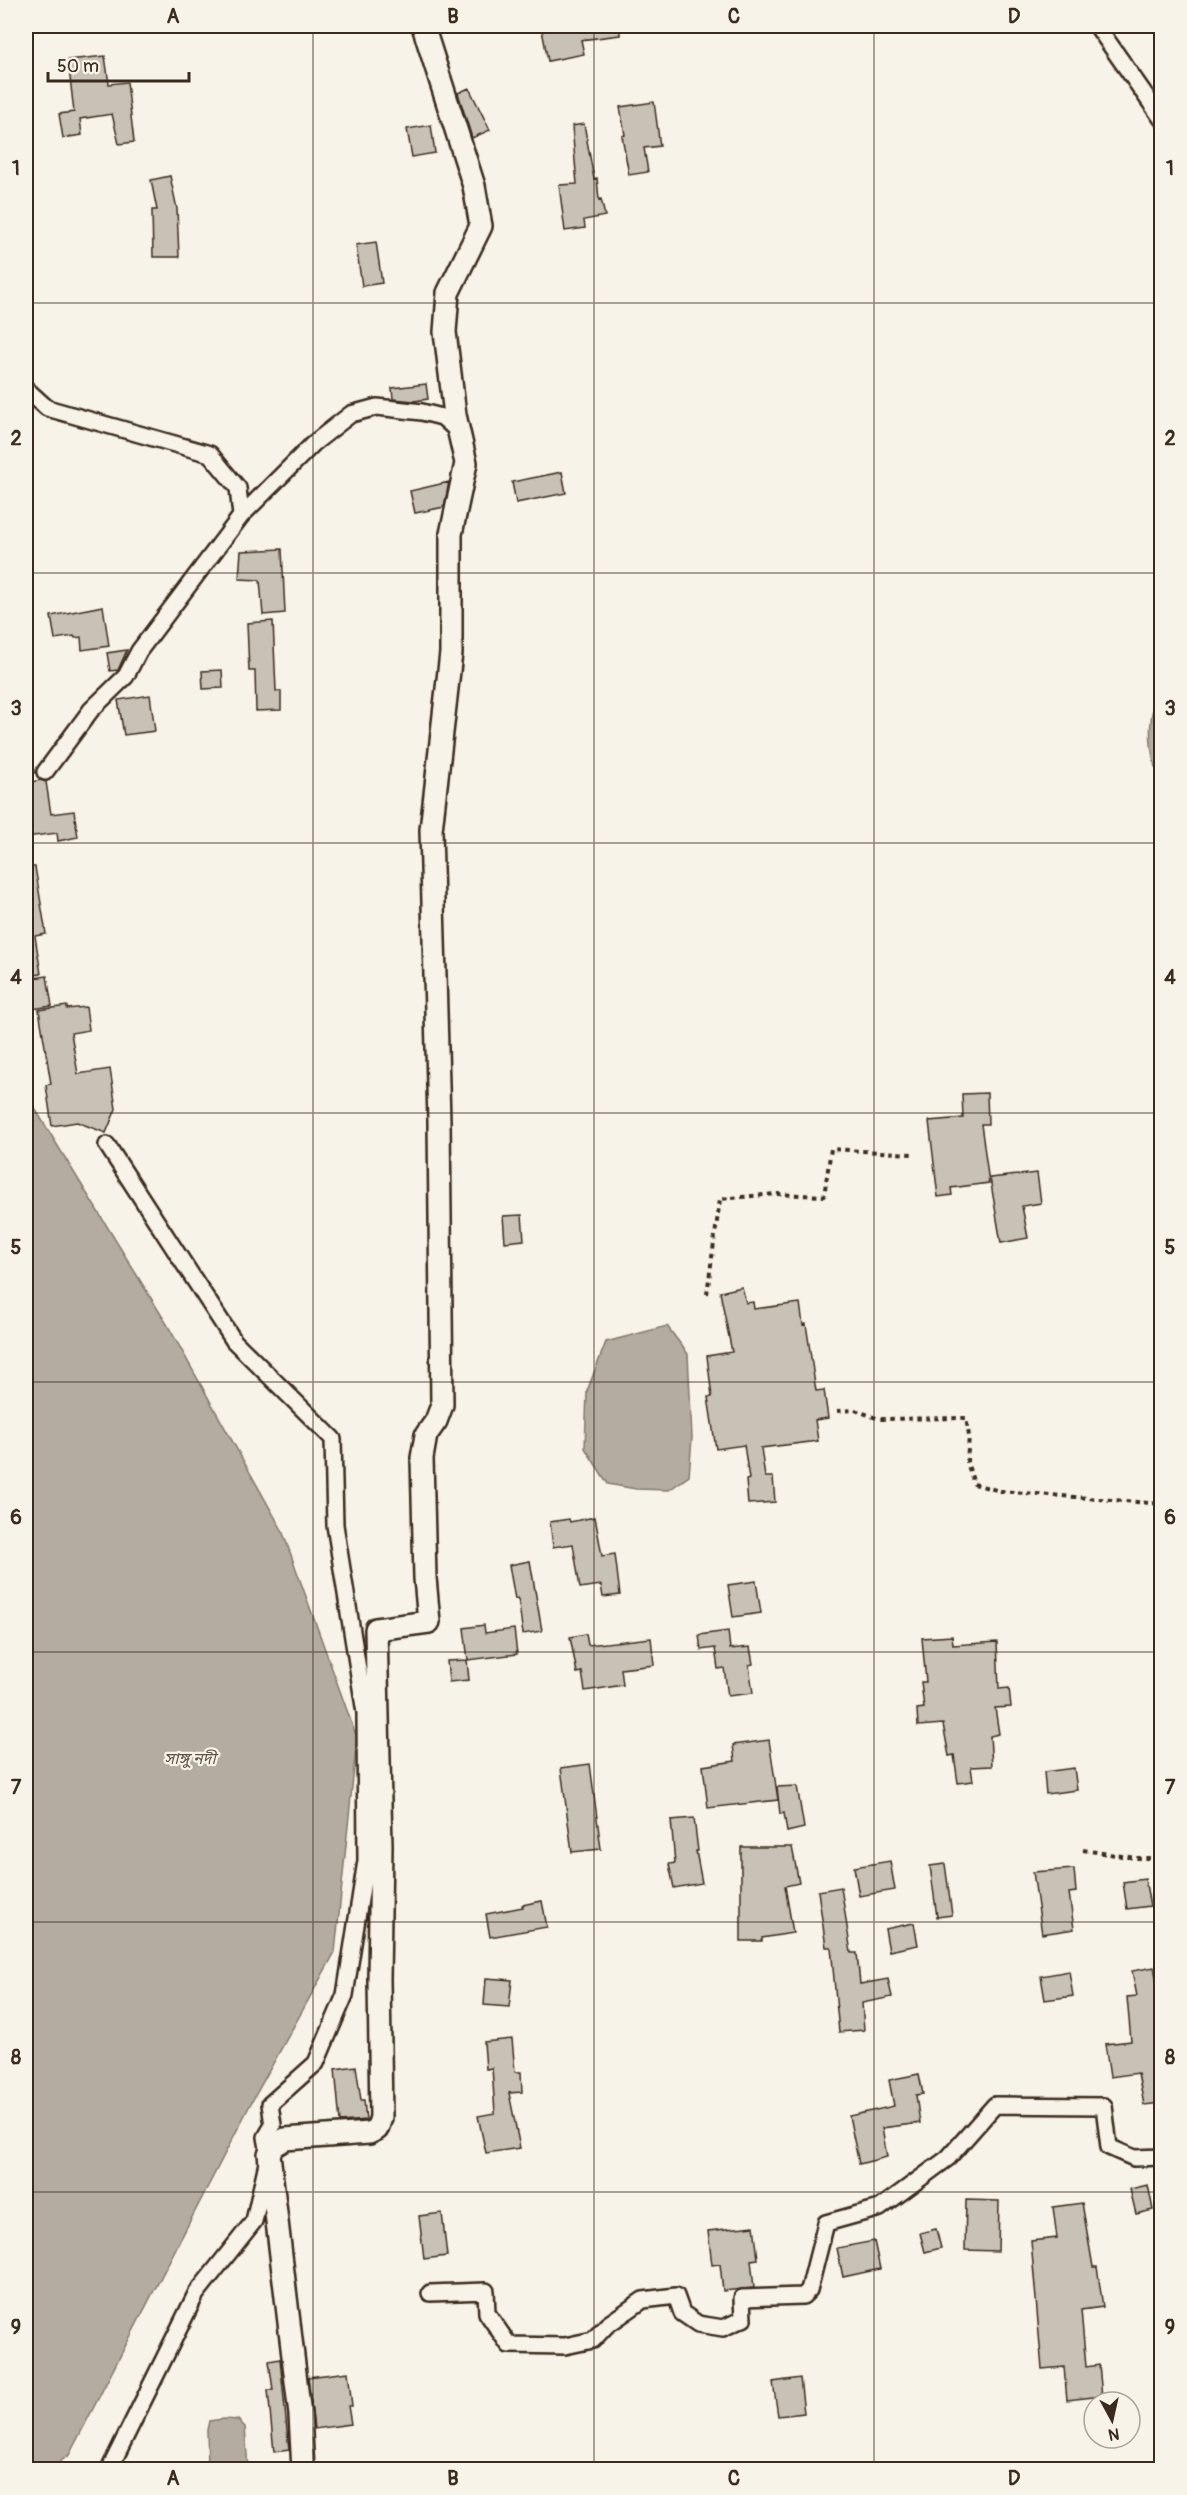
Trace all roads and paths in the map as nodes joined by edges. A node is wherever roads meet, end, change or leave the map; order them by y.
1 (423, 26) edge
2 (1097, 26) edge
3 (1161, 119) edge
4 (26, 389) edge
5 (460, 433) junction
6 (241, 516) junction
7 (45, 772) dead end
8 (107, 1145) dead end
9 (912, 1154) dead end
10 (707, 1294) dead end
11 (837, 1411) dead end
12 (1161, 1504) edge
13 (1083, 1850) dead end
14 (1161, 1858) edge
15 (269, 2154) junction
16 (1161, 2157) edge
17 (430, 2293) dead end
18 (109, 2469) edge
19 (303, 2469) edge

1 - 5 main road
2 - 3 street
4 - 6 street
5 - 6 street
5 - 15 main road
6 - 7 street
8 - 15 street
9 - 10 path
11 - 12 path
13 - 14 path
15 - 18 street
15 - 19 main road
16 - 17 street

